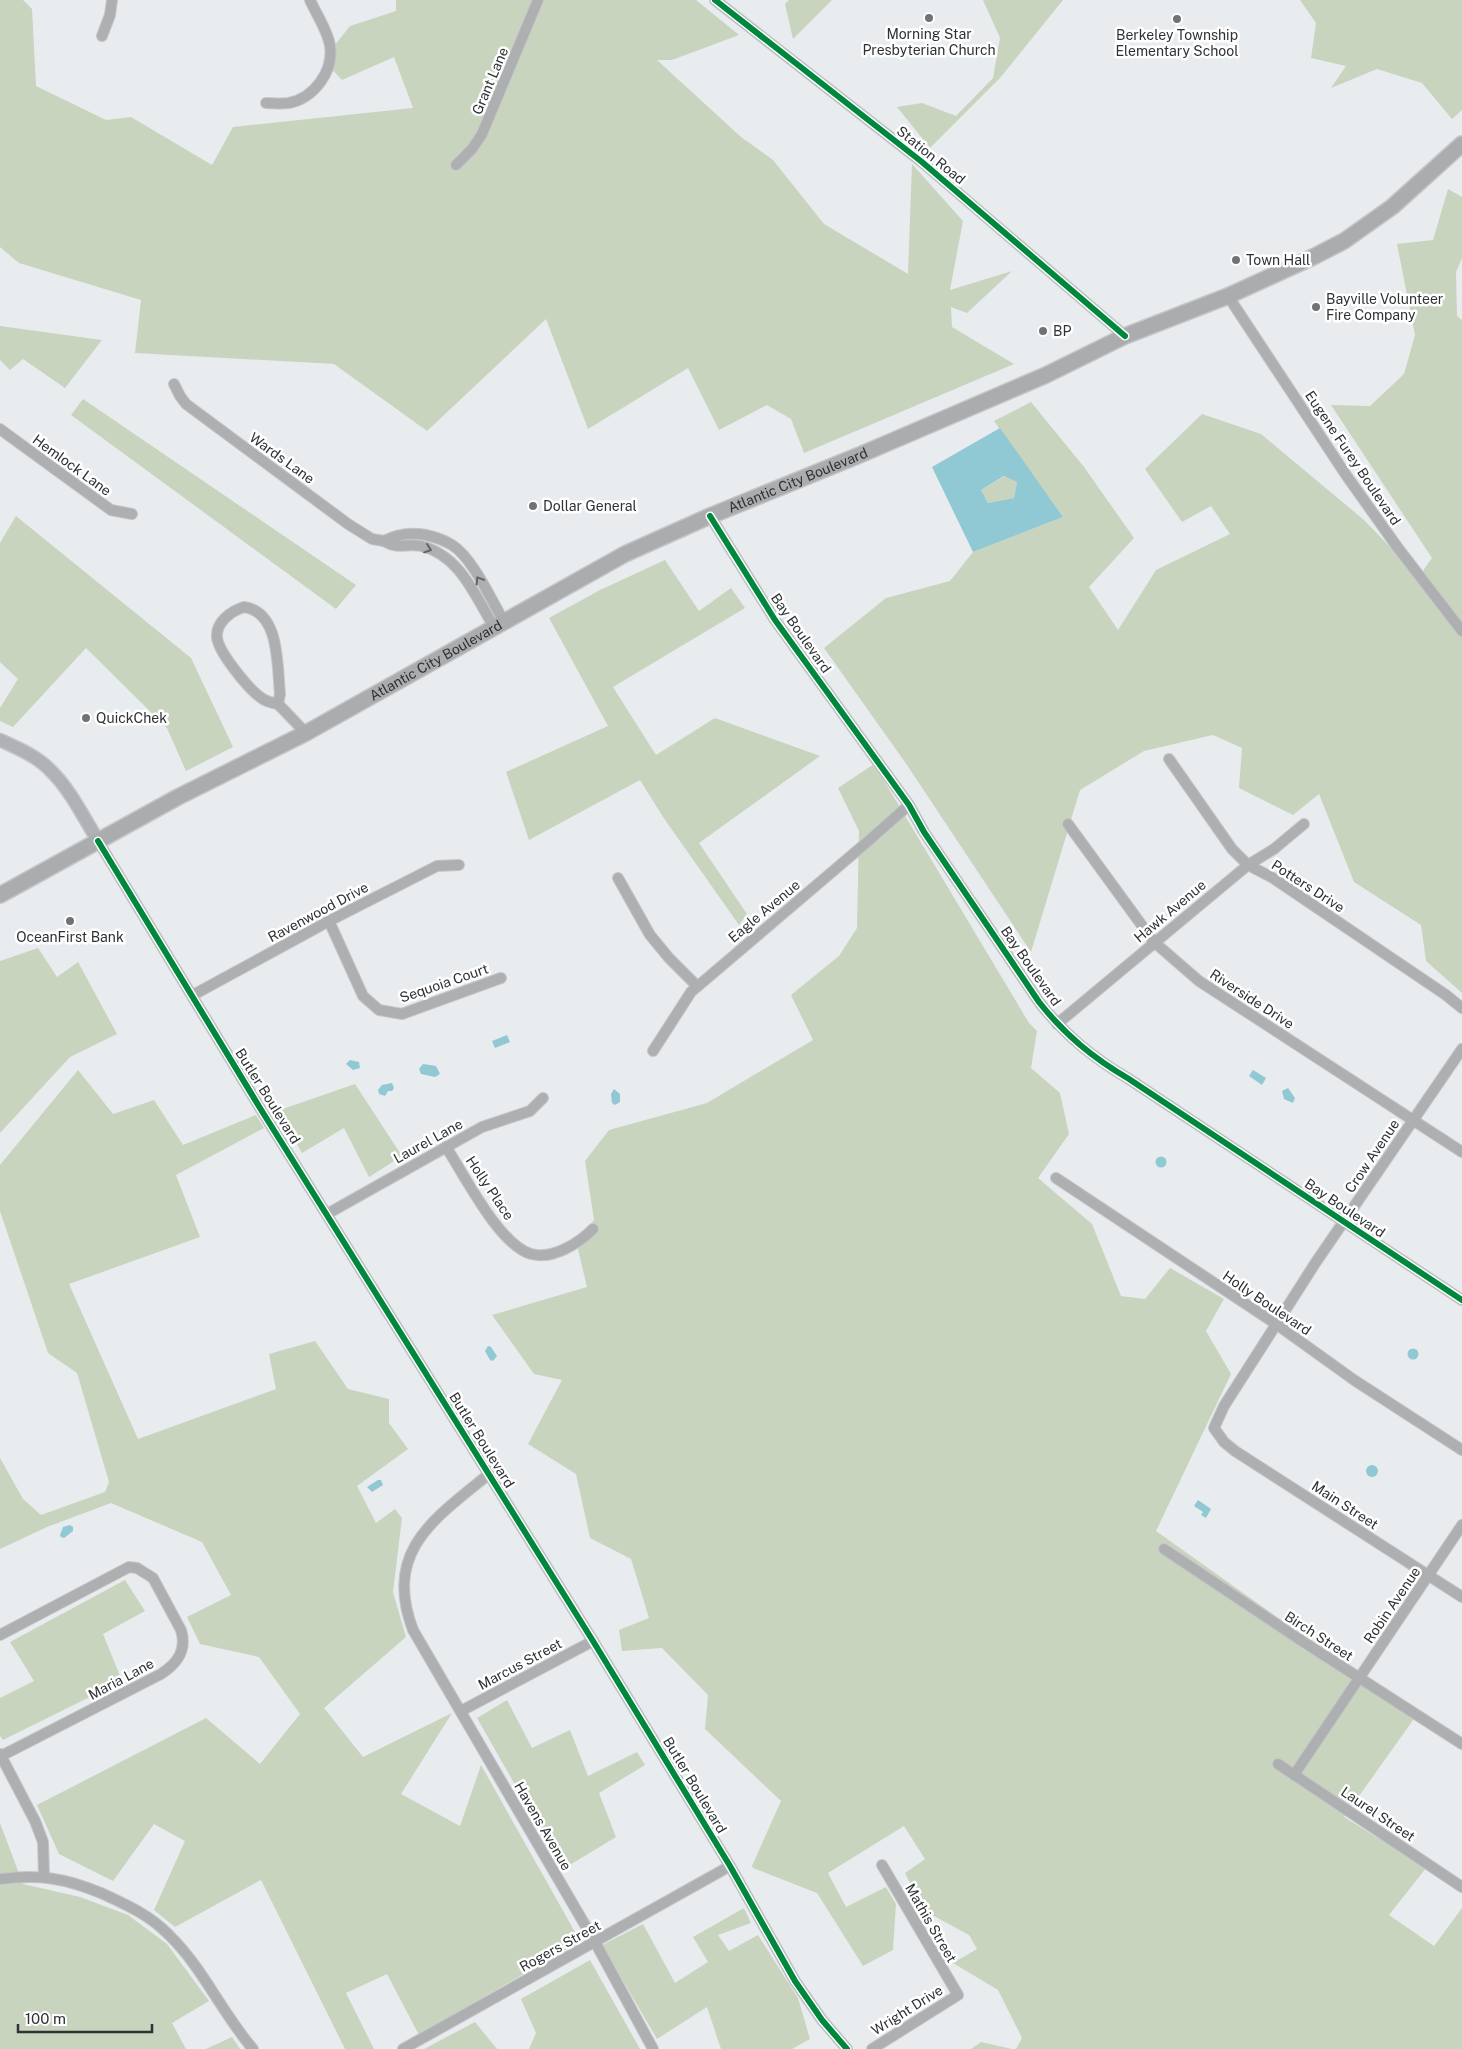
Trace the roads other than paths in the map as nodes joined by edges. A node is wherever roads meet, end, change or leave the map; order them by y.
1 (112, 0) edge
2 (310, 0) edge
3 (538, 0) edge
4 (715, 0) edge
5 (102, 36) dead end
6 (266, 103) dead end
7 (1462, 144) edge
8 (456, 165) dead end
9 (1228, 296) junction
10 (1126, 336) junction
11 (174, 384) dead end
12 (0, 429) edge
13 (132, 514) dead end
14 (710, 516) junction
15 (499, 625) junction
16 (1462, 631) edge
17 (278, 704) junction
18 (306, 733) junction
19 (0, 740) edge
20 (1169, 760) dead end
21 (909, 804) junction
22 (1068, 824) dead end
23 (1304, 824) dead end
24 (98, 842) junction
25 (459, 864) dead end
26 (1248, 865) junction
27 (618, 878) dead end
28 (0, 895) edge
29 (328, 921) junction
30 (1154, 942) junction
31 (501, 978) dead end
32 (697, 986) junction
33 (193, 995) junction
34 (1462, 1008) edge
35 (1057, 1024) junction
36 (1462, 1049) edge
37 (653, 1051) dead end
38 (543, 1098) dead end
39 (1413, 1120) junction
40 (446, 1147) junction
41 (1462, 1152) edge
42 (1056, 1178) dead end
43 (327, 1214) junction
44 (1343, 1222) junction
45 (594, 1229) dead end
46 (1462, 1300) edge
47 (1276, 1324) junction
48 (1215, 1432) joint
49 (1462, 1450) edge
50 (489, 1474) junction
51 (1462, 1525) edge
52 (1164, 1549) dead end
53 (1429, 1576) junction
54 (1462, 1597) edge
55 (0, 1635) edge
56 (592, 1641) junction
57 (1360, 1679) junction
58 (461, 1711) junction
59 (1462, 1744) edge
60 (1, 1755) edge
61 (1278, 1764) dead end
62 (1294, 1775) junction
63 (882, 1865) dead end
64 (730, 1866) junction
65 (44, 1876) junction
66 (0, 1879) edge
67 (1462, 1887) edge
68 (595, 1942) junction
69 (958, 1995) joint
70 (253, 2049) edge
71 (403, 2049) edge
72 (653, 2049) edge
73 (847, 2049) edge
74 (872, 2049) edge

1 - 5 street
2 - 6 street
3 - 8 street, Grant Lane
4 - 10 street, Station Road
7 - 9 highway, Atlantic City Boulevard
9 - 10 highway, Atlantic City Boulevard
9 - 16 street, Eugene Furey Boulevard
10 - 14 highway, Atlantic City Boulevard
11 - 15 street, Wards Lane
12 - 13 street, Hemlock Lane
14 - 15 highway, Atlantic City Boulevard
14 - 21 street, Bay Boulevard
15 - 18 highway, Atlantic City Boulevard
17 - 17 street
17 - 18 street
18 - 24 highway, Atlantic City Boulevard
19 - 24 main road
20 - 26 street, Potters Drive
21 - 32 street, Eagle Avenue
21 - 35 street, Bay Boulevard
22 - 30 street, Riverside Drive
23 - 26 street, Hawk Avenue
24 - 28 highway, Atlantic City Boulevard
24 - 33 street, Butler Boulevard
25 - 29 street, Ravenwood Drive
26 - 30 street, Hawk Avenue
26 - 34 street, Potters Drive
27 - 32 street
29 - 31 street, Sequoia Court
29 - 33 street, Ravenwood Drive
30 - 35 street, Hawk Avenue
30 - 39 street, Riverside Drive
32 - 37 street, Eagle Avenue
33 - 43 street, Butler Boulevard
35 - 44 street, Bay Boulevard
36 - 39 street, Crow Avenue
38 - 40 street, Laurel Lane
39 - 41 street, Riverside Drive
39 - 44 street, Crow Avenue
40 - 43 street, Laurel Lane
40 - 45 street, Holly Place
42 - 47 street, Holly Boulevard
43 - 50 street, Butler Boulevard
44 - 46 street, Bay Boulevard
44 - 47 street, Crow Avenue
47 - 48 street, Crow Avenue
47 - 49 street, Holly Boulevard
48 - 53 street, Main Street
50 - 56 street, Butler Boulevard
50 - 58 street, Havens Avenue
51 - 53 street, Robin Avenue
52 - 57 street, Birch Street
53 - 54 street, Main Street
53 - 57 street, Robin Avenue
55 - 60 street, Maria Lane
56 - 58 street, Marcus Street
56 - 64 street, Butler Boulevard
57 - 59 street, Birch Street
57 - 62 street, Robin Avenue
58 - 68 street, Havens Avenue
60 - 65 street
61 - 62 street, Laurel Street
62 - 67 street, Laurel Street
63 - 69 street, Mathis Street
64 - 68 street, Rogers Street
64 - 73 street, Butler Boulevard
65 - 66 street
65 - 70 street
68 - 71 street, Rogers Street
68 - 72 street, Havens Avenue
69 - 74 street, Wright Drive

